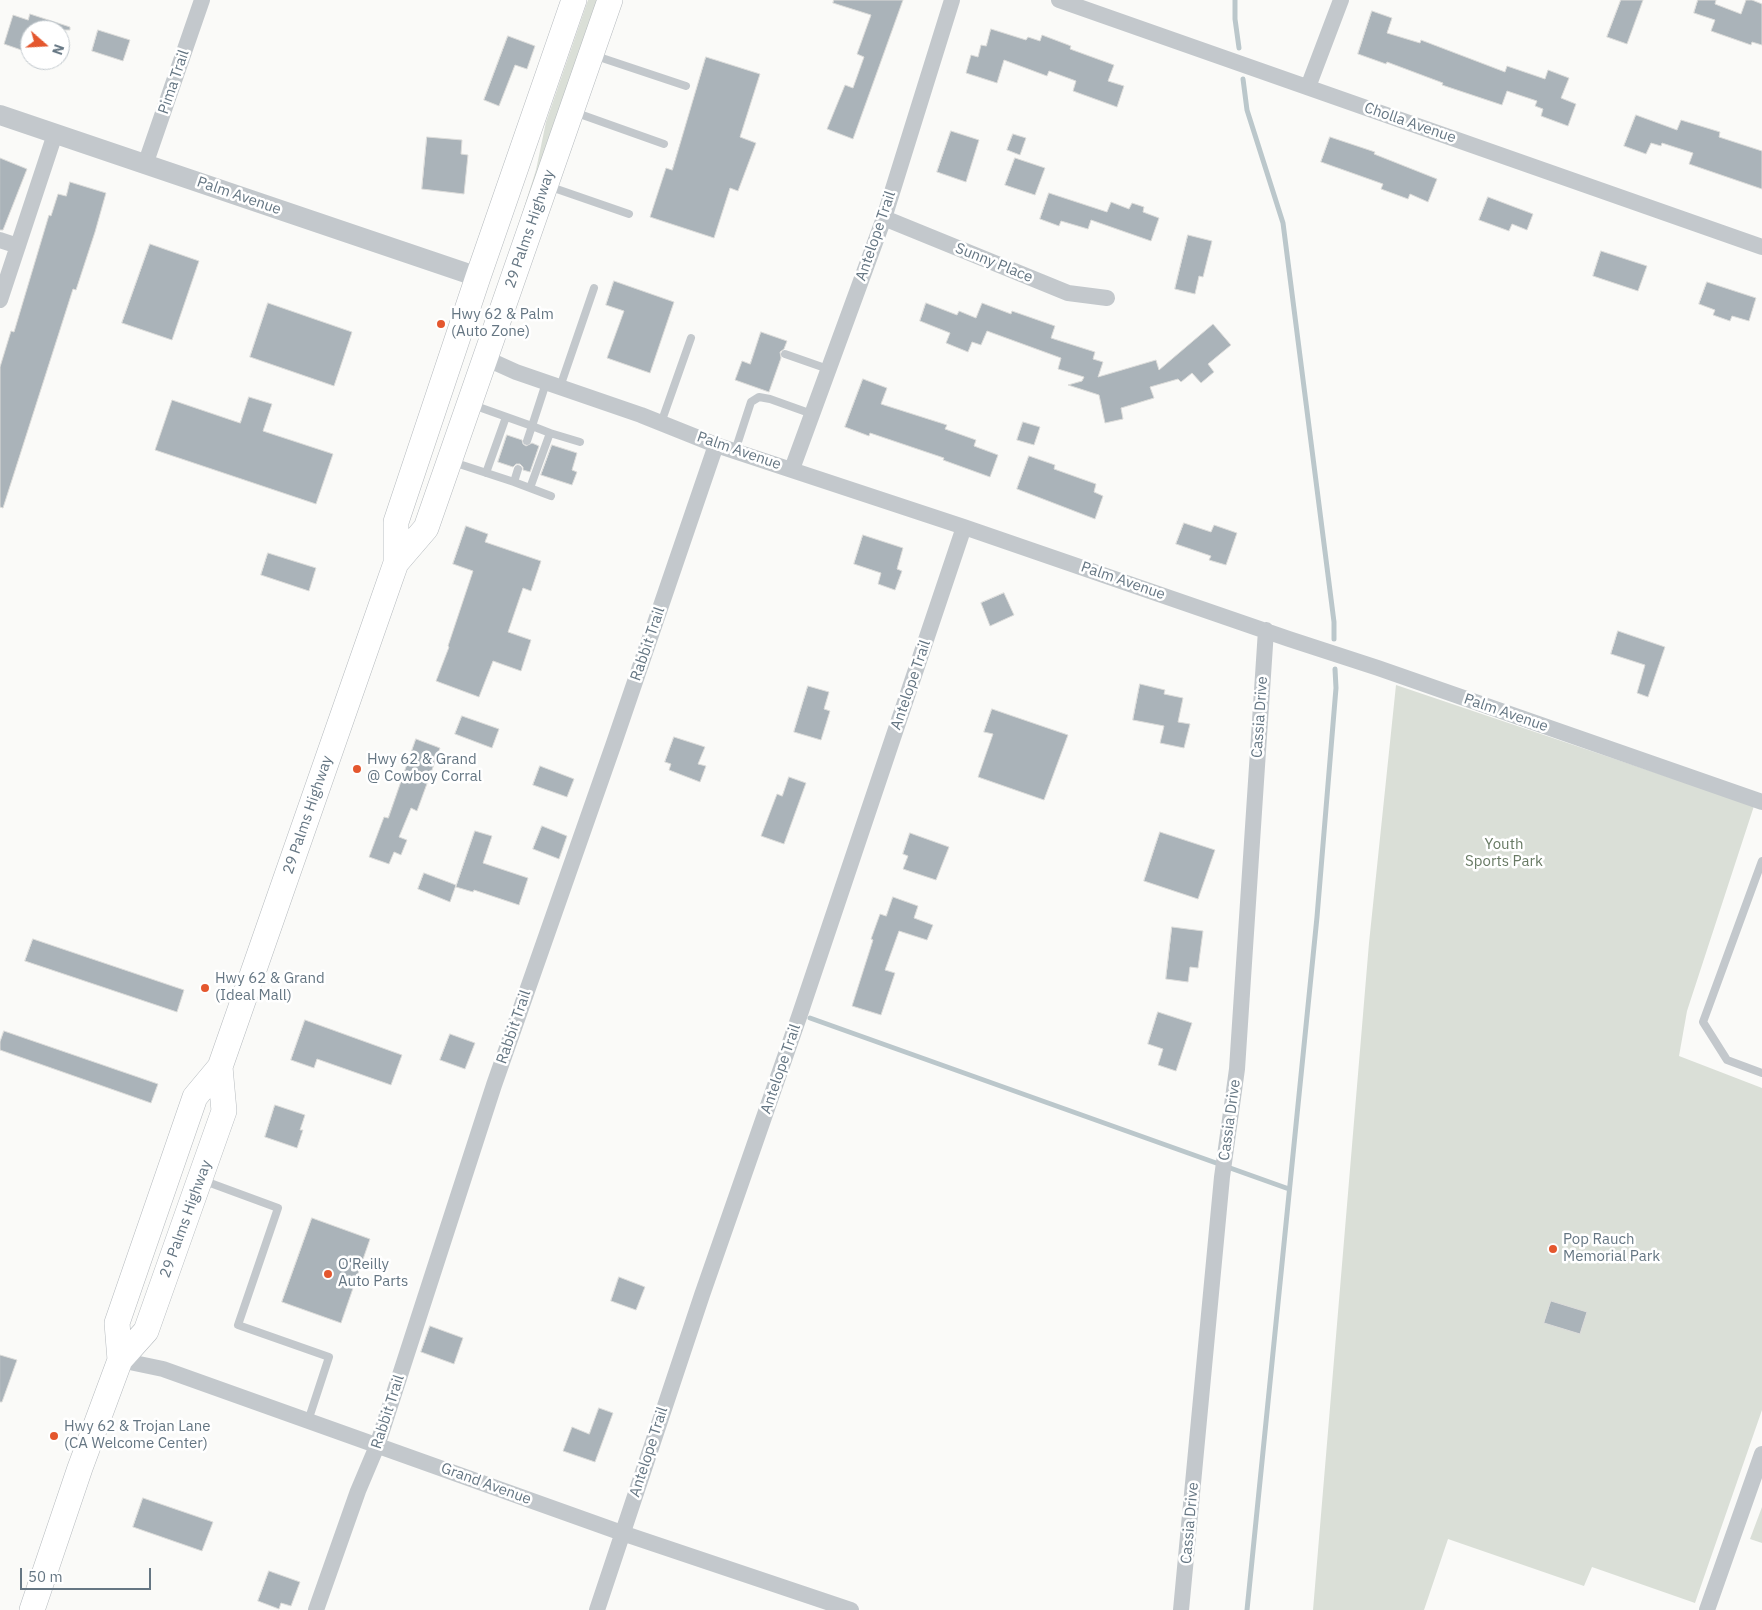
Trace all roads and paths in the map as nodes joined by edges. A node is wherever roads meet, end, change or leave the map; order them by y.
1 (202, 0) edge
2 (574, 0) edge
3 (610, 0) edge
4 (952, 0) edge
5 (1059, 0) edge
6 (1341, 0) edge
7 (592, 54) junction
8 (686, 86) dead end
9 (1308, 87) junction
10 (572, 111) junction
11 (0, 115) edge
12 (55, 134) junction
13 (524, 140) junction
14 (664, 144) dead end
15 (146, 165) junction
16 (545, 185) junction
17 (629, 214) dead end
18 (884, 218) junction
19 (0, 240) edge
20 (18, 246) junction
21 (1762, 247) edge
22 (478, 277) junction
23 (594, 288) dead end
24 (1107, 298) dead end
25 (0, 300) edge
26 (691, 338) dead end
27 (785, 354) dead end
28 (485, 358) junction
29 (828, 369) junction
30 (553, 385) junction
31 (469, 404) junction
32 (812, 414) junction
33 (506, 417) junction
34 (660, 423) junction
35 (532, 426) junction
36 (550, 432) junction
37 (527, 442) dead end
38 (580, 442) dead end
39 (716, 444) junction
40 (735, 451) junction
41 (449, 461) junction
42 (518, 469) dead end
43 (792, 469) junction
44 (486, 473) junction
45 (514, 482) junction
46 (530, 488) junction
47 (551, 496) dead end
48 (964, 527) junction
49 (396, 563) junction
50 (1266, 630) junction
51 (1762, 802) edge
52 (1762, 861) edge
53 (220, 1067) junction
54 (1762, 1073) edge
55 (200, 1180) junction
56 (120, 1360) junction
57 (308, 1421) junction
58 (377, 1446) junction
59 (1762, 1454) edge
60 (622, 1533) junction
61 (32, 1610) edge
62 (316, 1610) edge
63 (597, 1610) edge
64 (852, 1610) edge
65 (1181, 1610) edge
66 (1707, 1610) edge

1 - 15 street, Pima Trail
2 - 13 main road, 29 Palms Highway
3 - 7 main road, 29 Palms Highway
4 - 18 street, Antelope Trail
5 - 9 street, Cholla Avenue
6 - 9 street
7 - 8 lane
7 - 10 main road, 29 Palms Highway
9 - 21 street, Cholla Avenue
10 - 14 lane
10 - 16 main road, 29 Palms Highway
11 - 12 street, Palm Avenue
12 - 15 street, Palm Avenue
12 - 20 street
13 - 22 main road, 29 Palms Highway
13 - 28 main road
15 - 22 street, Palm Avenue
16 - 17 lane
16 - 28 main road, 29 Palms Highway
18 - 24 street, Sunny Place
18 - 29 street, Antelope Trail
19 - 20 street
20 - 25 street
22 - 49 main road, 29 Palms Highway
23 - 30 lane
26 - 34 lane
27 - 29 lane
28 - 30 street, Palm Avenue
28 - 31 main road, 29 Palms Highway
29 - 32 street, Antelope Trail
30 - 34 street, Palm Avenue
30 - 35 lane
31 - 33 lane
31 - 41 main road, 29 Palms Highway
32 - 40 lane
32 - 43 street, Antelope Trail
33 - 35 lane
33 - 44 lane
34 - 39 street, Palm Avenue
35 - 36 lane
35 - 37 lane
36 - 38 lane
36 - 46 lane
39 - 40 street, Palm Avenue
39 - 58 street, Rabbit Trail
40 - 43 street, Palm Avenue
41 - 44 lane
41 - 49 main road, 29 Palms Highway
42 - 45 lane
43 - 48 street, Palm Avenue
44 - 45 lane
45 - 46 lane
46 - 47 lane
48 - 50 street, Palm Avenue
48 - 60 street, Antelope Trail
49 - 53 main road, 29 Palms Highway
50 - 51 street, Palm Avenue
50 - 65 street, Cassia Drive
52 - 54 lane
53 - 55 main road, 29 Palms Highway
53 - 56 main road, 29 Palms Highway
55 - 56 main road, 29 Palms Highway
55 - 57 lane
56 - 57 street, Grand Avenue
56 - 61 main road, 29 Palms Highway
57 - 58 street, Grand Avenue
58 - 60 street, Grand Avenue
58 - 62 street, Rabbit Trail
59 - 66 street
60 - 63 street, Antelope Trail
60 - 64 street, Grand Avenue

